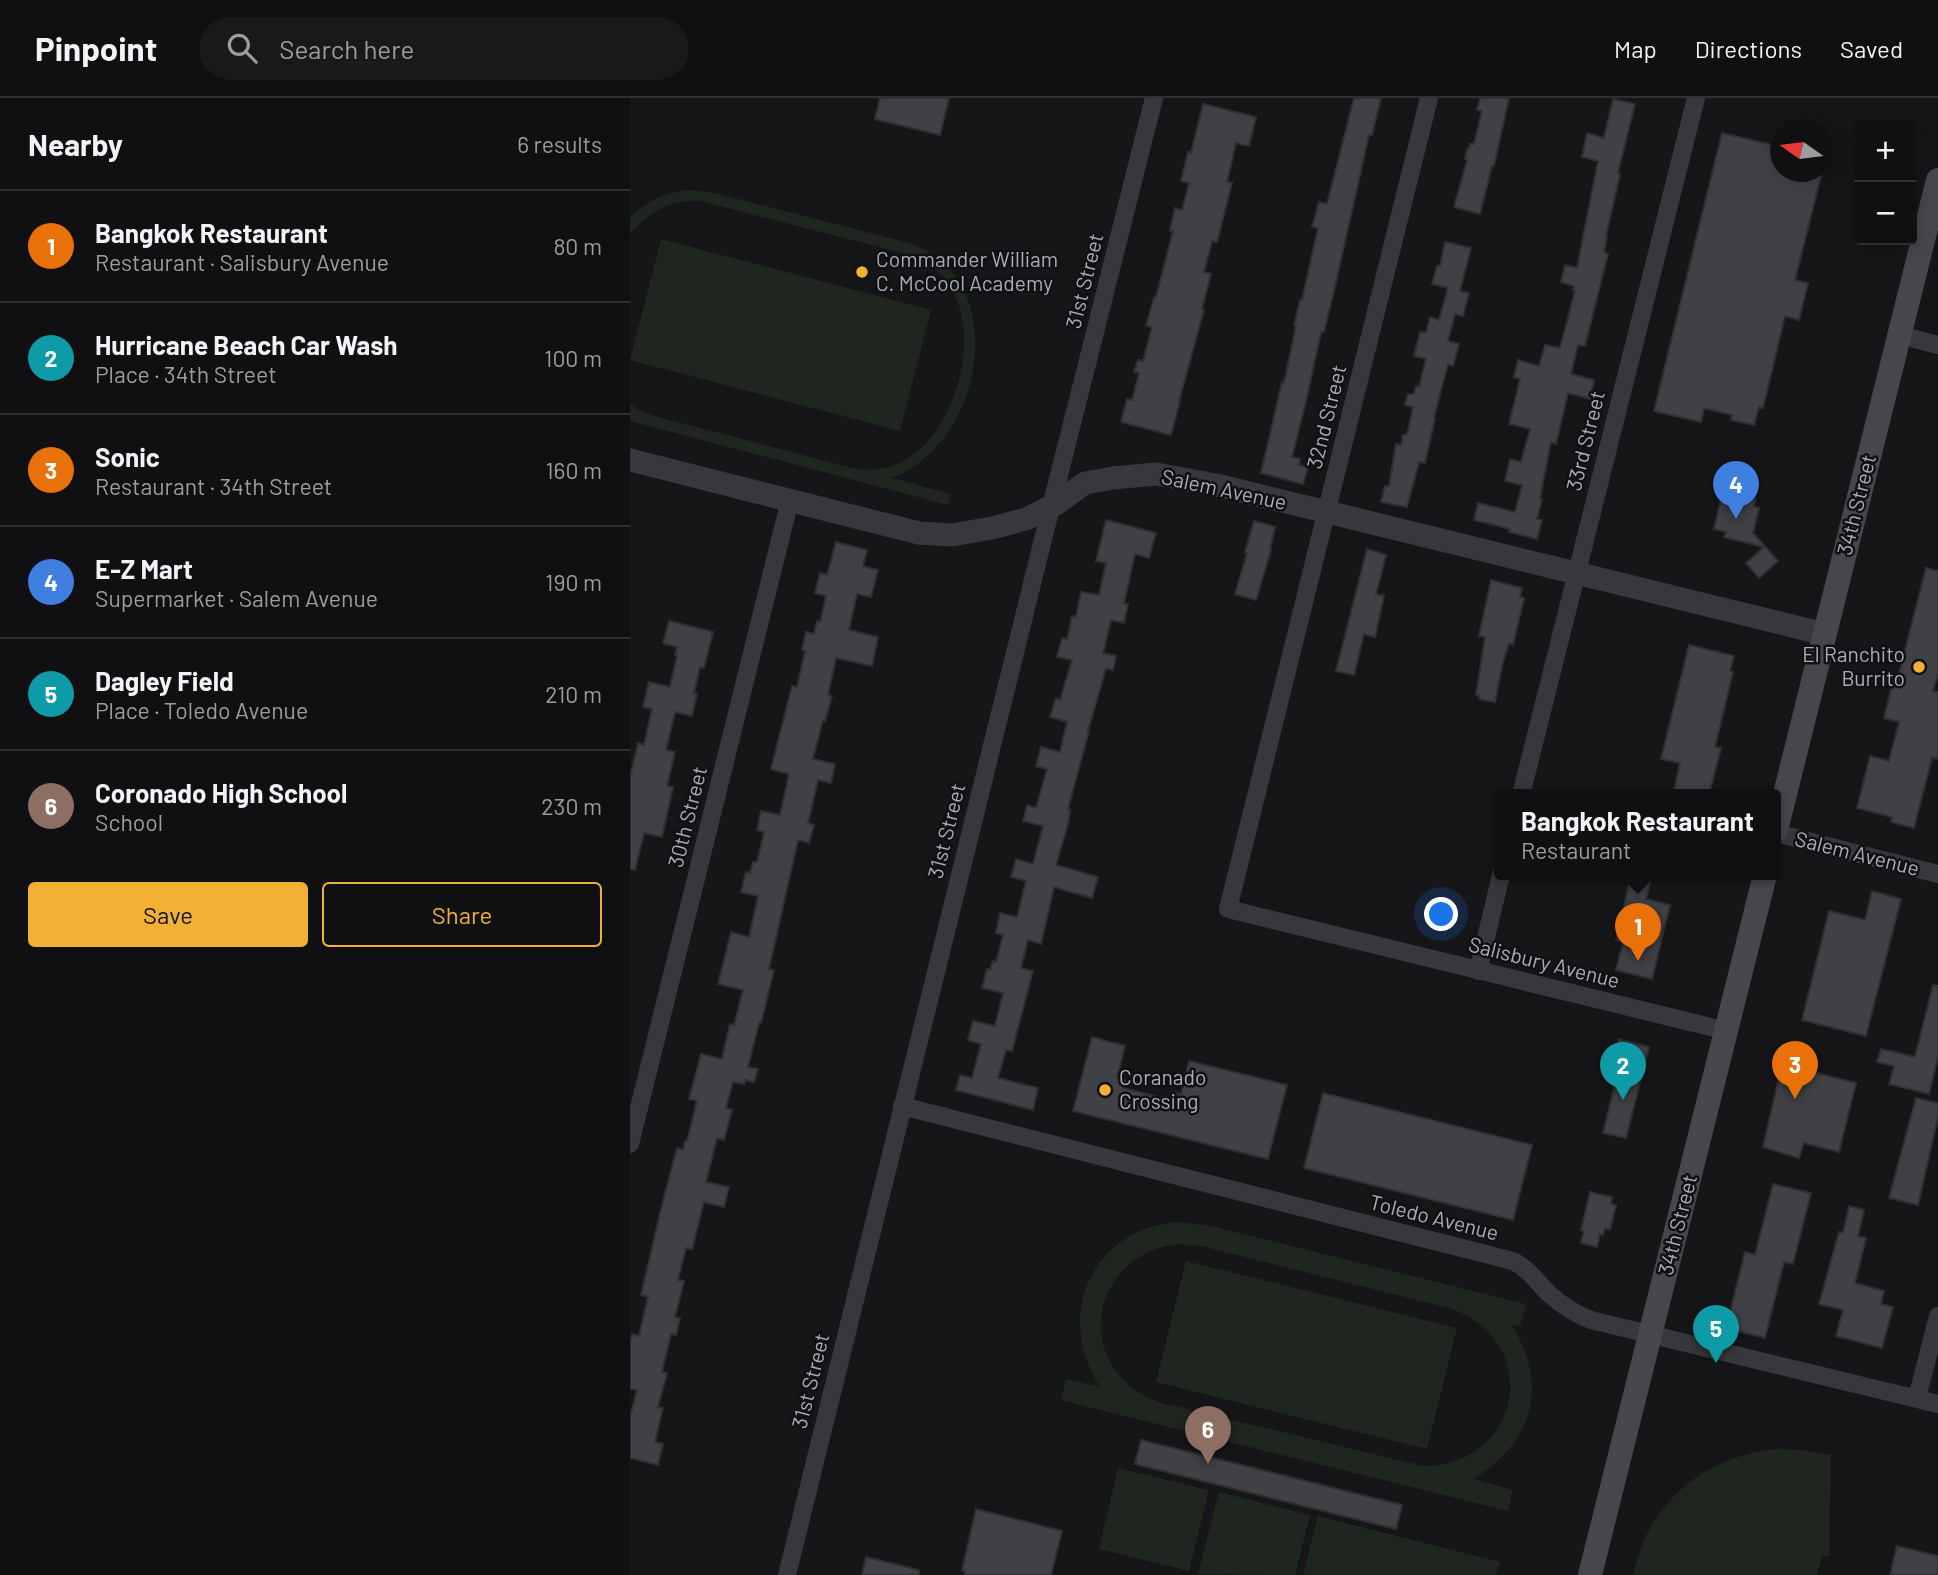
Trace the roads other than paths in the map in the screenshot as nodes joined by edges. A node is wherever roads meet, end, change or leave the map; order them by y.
1 (1154, 98) edge
2 (1429, 98) edge
3 (1696, 98) edge
4 (1938, 180) edge
5 (1899, 335) junction
6 (1938, 345) edge
7 (630, 460) edge
8 (790, 500) junction
9 (1051, 507) junction
10 (1327, 512) junction
11 (1576, 574) junction
12 (1825, 634) junction
13 (1522, 789) edge
14 (1781, 812) edge
15 (1781, 833) edge
16 (1938, 874) edge
17 (1500, 880) edge
18 (1764, 880) edge
19 (1228, 909) joint
20 (1478, 971) junction
21 (1727, 1031) junction
22 (902, 1106) junction
23 (630, 1144) edge
24 (1938, 1316) edge
25 (1652, 1334) junction
26 (1917, 1398) junction
27 (1938, 1404) edge
28 (787, 1575) edge
29 (1590, 1575) edge

1 - 9 street, 31st Street
2 - 10 street, 32nd Street
3 - 11 street, 33rd Street
4 - 5 main road, 34th Street
5 - 6 street
5 - 12 main road, 34th Street
7 - 8 street, Salem Avenue
8 - 9 street, Salem Avenue
8 - 23 street, 30th Street
9 - 10 street, Salem Avenue
9 - 22 street, 31st Street
10 - 11 street, Salem Avenue
10 - 19 street, 32nd Street
11 - 12 street, Salem Avenue
11 - 13 street, 33rd Street
12 - 14 main road, 34th Street
15 - 16 street, Salem Avenue
17 - 20 street
18 - 21 main road, 34th Street
19 - 20 street, Salisbury Avenue
20 - 21 street, Salisbury Avenue
21 - 25 main road, 34th Street
22 - 25 street, Toledo Avenue
22 - 28 street, 31st Street
24 - 26 street
25 - 26 street, Toledo Avenue
25 - 29 main road, 34th Street
26 - 27 street, Toledo Avenue

